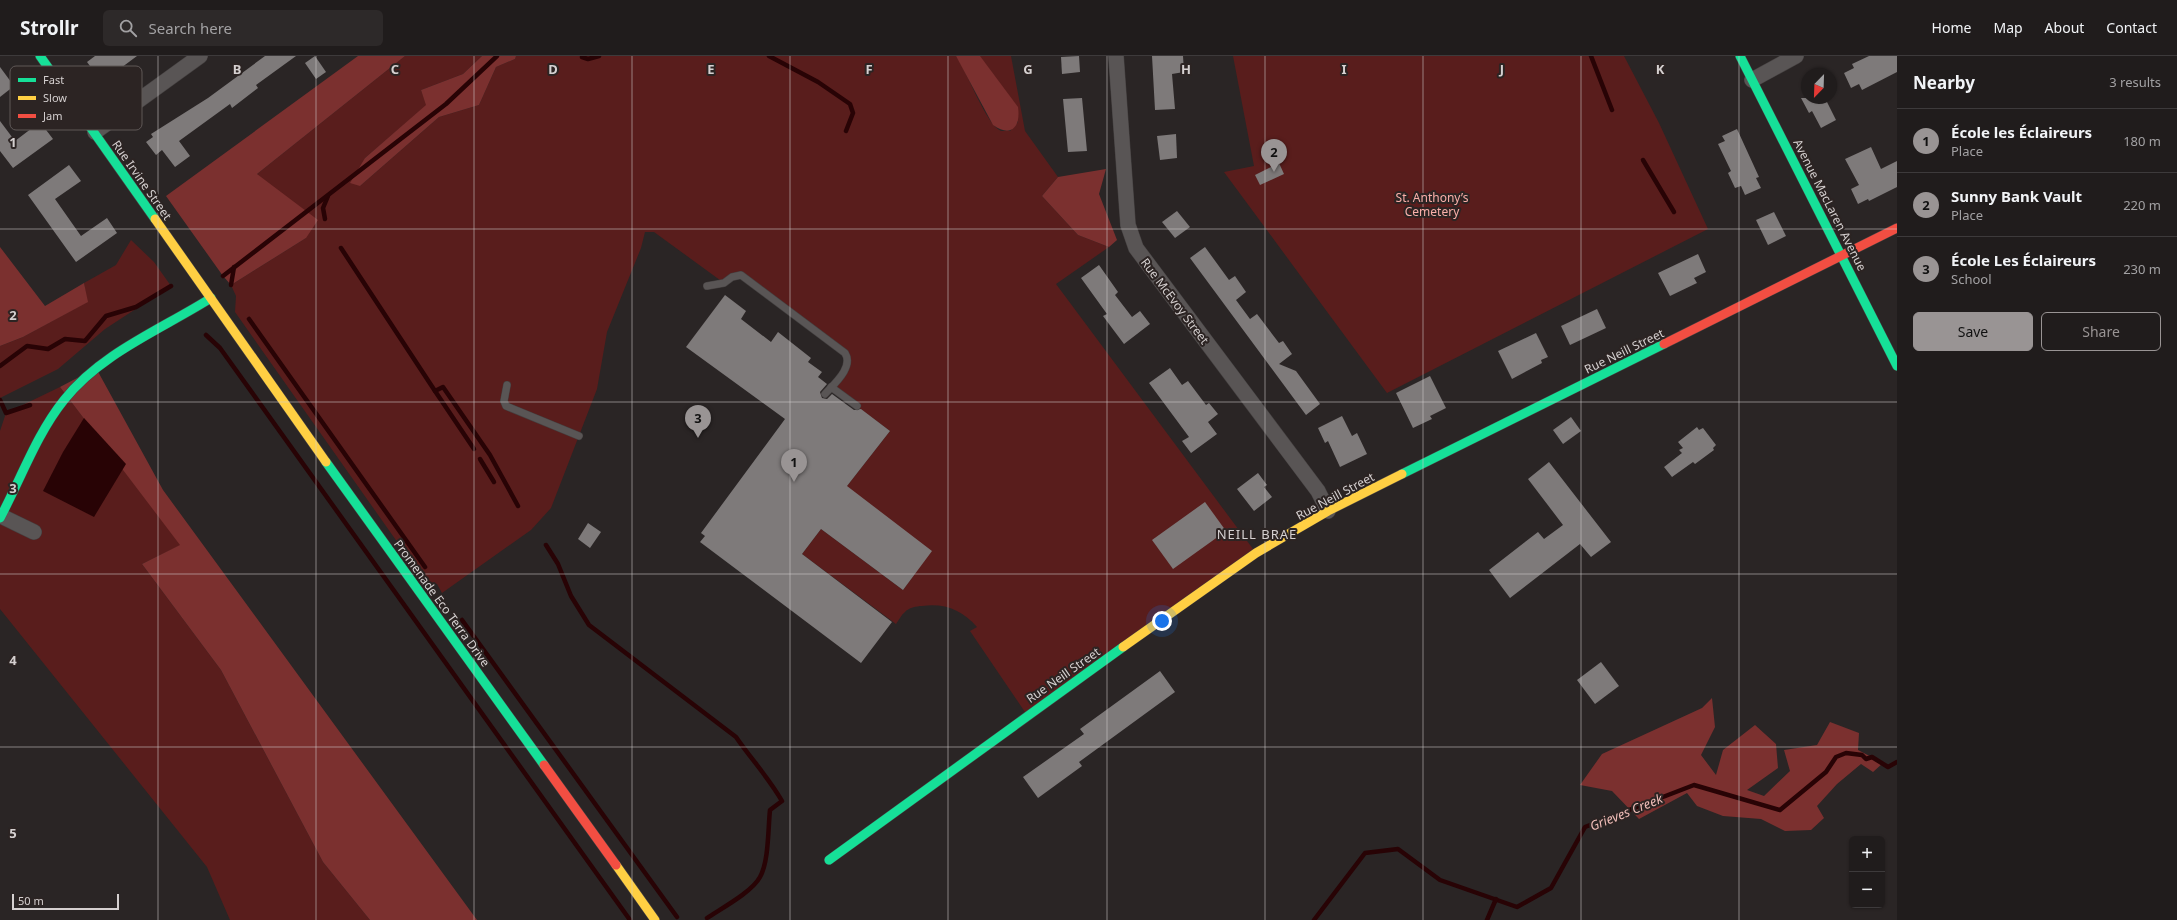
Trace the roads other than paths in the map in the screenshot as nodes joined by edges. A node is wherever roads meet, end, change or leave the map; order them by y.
1 (40, 56) edge
2 (200, 56) edge
3 (1116, 56) edge
4 (1740, 56) edge
5 (1796, 56) edge
6 (47, 66) edge
7 (1752, 80) junction
8 (142, 98) edge
9 (98, 130) edge
10 (95, 132) joint
11 (1897, 228) edge
12 (1842, 256) junction
13 (707, 286) dead end
14 (211, 298) junction
15 (1897, 366) edge
16 (507, 384) dead end
17 (831, 387) junction
18 (825, 394) dead end
19 (857, 406) dead end
20 (579, 436) dead end
21 (1328, 511) junction
22 (0, 517) edge
23 (34, 532) dead end
24 (829, 860) dead end
25 (655, 920) edge

1 - 6 street, Rue Irvine Street
2 - 8 street
3 - 21 street, Rue McEvoy Street
4 - 7 street, Avenue MacLaren Avenue
5 - 7 street
7 - 12 street, Avenue MacLaren Avenue
9 - 10 street
10 - 14 street, Rue Irvine Street
11 - 12 street, Rue Neill Street
12 - 15 street, Avenue MacLaren Avenue
12 - 21 street, Rue Neill Street
13 - 17 lane
14 - 22 street
14 - 25 street, Promenade Eco Terra Drive
16 - 20 lane
17 - 18 lane
17 - 19 lane
21 - 24 street, Rue Neill Street
22 - 23 street

